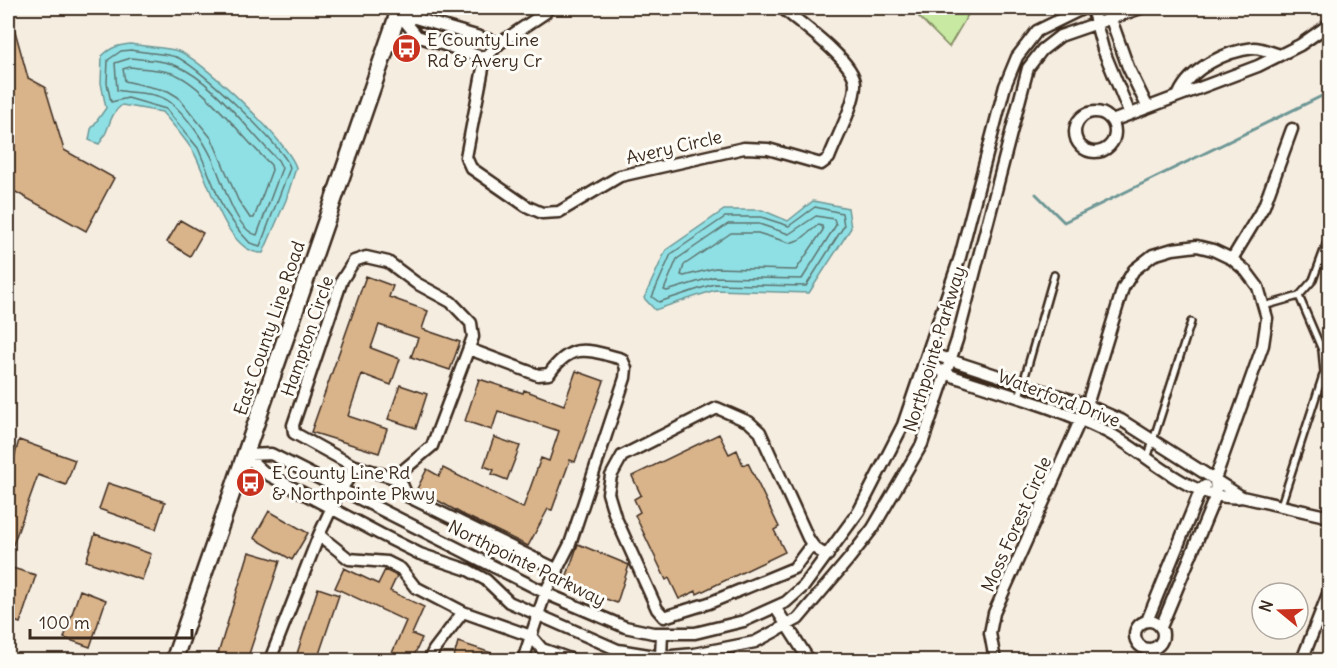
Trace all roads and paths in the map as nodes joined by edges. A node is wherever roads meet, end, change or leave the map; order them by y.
1 (548, 8) edge
2 (782, 8) edge
3 (1084, 8) edge
4 (1092, 8) edge
5 (1141, 8) edge
6 (396, 9) edge
7 (1109, 13) edge
8 (1096, 24) junction
9 (1329, 24) edge
10 (500, 43) junction
11 (1277, 54) junction
12 (485, 58) junction
13 (1179, 94) junction
14 (1147, 106) junction
15 (1129, 112) junction
16 (1112, 121) dead end
17 (1292, 129) dead end
18 (988, 150) junction
19 (1006, 154) junction
20 (1329, 234) edge
21 (1232, 259) junction
22 (1054, 275) dead end
23 (1299, 296) junction
24 (1264, 306) junction
25 (1191, 322) dead end
26 (469, 349) junction
27 (929, 353) junction
28 (951, 359) junction
29 (925, 364) junction
30 (946, 374) junction
31 (997, 375) junction
32 (1024, 384) junction
33 (992, 389) junction
34 (1018, 399) junction
35 (1088, 405) junction
36 (1080, 421) junction
37 (1136, 430) junction
38 (1154, 442) junction
39 (1128, 444) junction
40 (245, 455) junction
41 (1148, 456) junction
42 (352, 465) junction
43 (398, 475) junction
44 (1215, 479) junction
45 (1201, 489) junction
46 (340, 490) junction
47 (1216, 495) junction
48 (1242, 497) junction
49 (1280, 507) junction
50 (333, 508) junction
51 (1329, 517) edge
52 (319, 535) junction
53 (1179, 543) junction
54 (812, 544) junction
55 (1194, 549) junction
56 (828, 555) junction
57 (558, 570) junction
58 (1329, 590) edge
59 (546, 591) junction
60 (775, 607) junction
61 (463, 612) junction
62 (538, 616) junction
63 (1148, 621) junction
64 (786, 625) junction
65 (1161, 627) junction
66 (662, 633) junction
67 (531, 636) junction
68 (661, 657) junction
69 (694, 657) edge
70 (174, 660) edge
71 (270, 660) edge
72 (429, 660) edge
73 (523, 660) edge
74 (573, 660) edge
75 (809, 660) edge
76 (995, 660) edge
77 (1302, 660) edge

1 - 10 street
2 - 12 street, Avery Circle
3 - 18 street, Northpointe Parkway
4 - 8 street
5 - 7 street, Northpointe Parkway
6 - 10 street
6 - 12 street
6 - 40 main road, East County Line Road
7 - 8 street, Northpointe Parkway
7 - 14 street
8 - 15 street
8 - 19 street, Northpointe Parkway
9 - 11 street
10 - 12 street
11 - 13 street
11 - 13 street
13 - 14 street
14 - 15 street
15 - 16 street
17 - 21 street
18 - 19 street
18 - 27 street, Northpointe Parkway
19 - 28 street, Northpointe Parkway
20 - 23 lane
21 - 24 street
21 - 35 street, Moss Forest Circle
22 - 32 lane
23 - 24 lane
23 - 49 lane
24 - 44 street
25 - 38 lane
26 - 42 street, Hampton Circle
26 - 43 street, Hampton Circle
26 - 57 street
27 - 28 street, Waterford Drive
27 - 29 street, Northpointe Parkway
28 - 30 street, Northpointe Parkway
28 - 31 street, Waterford Drive
29 - 30 street, Waterford Drive
29 - 56 street, Northpointe Parkway
30 - 33 street, Waterford Drive
30 - 64 street, Northpointe Parkway
31 - 32 street, Waterford Drive
31 - 33 street
32 - 34 lane
32 - 35 street, Waterford Drive
33 - 34 street, Waterford Drive
34 - 36 street, Waterford Drive
35 - 36 street, Moss Forest Circle
35 - 37 street, Waterford Drive
36 - 39 street, Waterford Drive
36 - 76 street, Moss Forest Circle
37 - 38 street, Waterford Drive
37 - 39 street
38 - 41 lane
38 - 44 street, Waterford Drive
39 - 41 street, Waterford Drive
40 - 46 street, Northpointe Parkway
40 - 50 street, Northpointe Parkway
40 - 70 main road, East County Line Road
41 - 45 street, Waterford Drive
42 - 43 street, Hampton Circle
42 - 46 street
43 - 57 street
44 - 45 street
44 - 47 street
44 - 48 street, Waterford Drive
45 - 47 street, Waterford Drive
45 - 53 street
46 - 50 street
46 - 59 street, Northpointe Parkway
47 - 48 street, Waterford Drive
47 - 55 street
48 - 49 street, Waterford Drive
49 - 51 street, Waterford Drive
50 - 52 street
50 - 62 street, Northpointe Parkway
52 - 61 street
52 - 71 street
53 - 55 street
53 - 63 street
54 - 54 street
54 - 56 street
55 - 65 street
56 - 60 street, Northpointe Parkway
57 - 59 street
58 - 77 street
59 - 62 street
59 - 66 street, Northpointe Parkway
60 - 64 street
60 - 66 street, Northpointe Parkway
61 - 67 street
61 - 72 street
62 - 67 street
62 - 68 street, Northpointe Parkway
63 - 65 street
63 - 65 street
64 - 69 street, Northpointe Parkway
64 - 75 street
66 - 68 street
67 - 73 street
67 - 74 street
68 - 69 street, Northpointe Parkway

